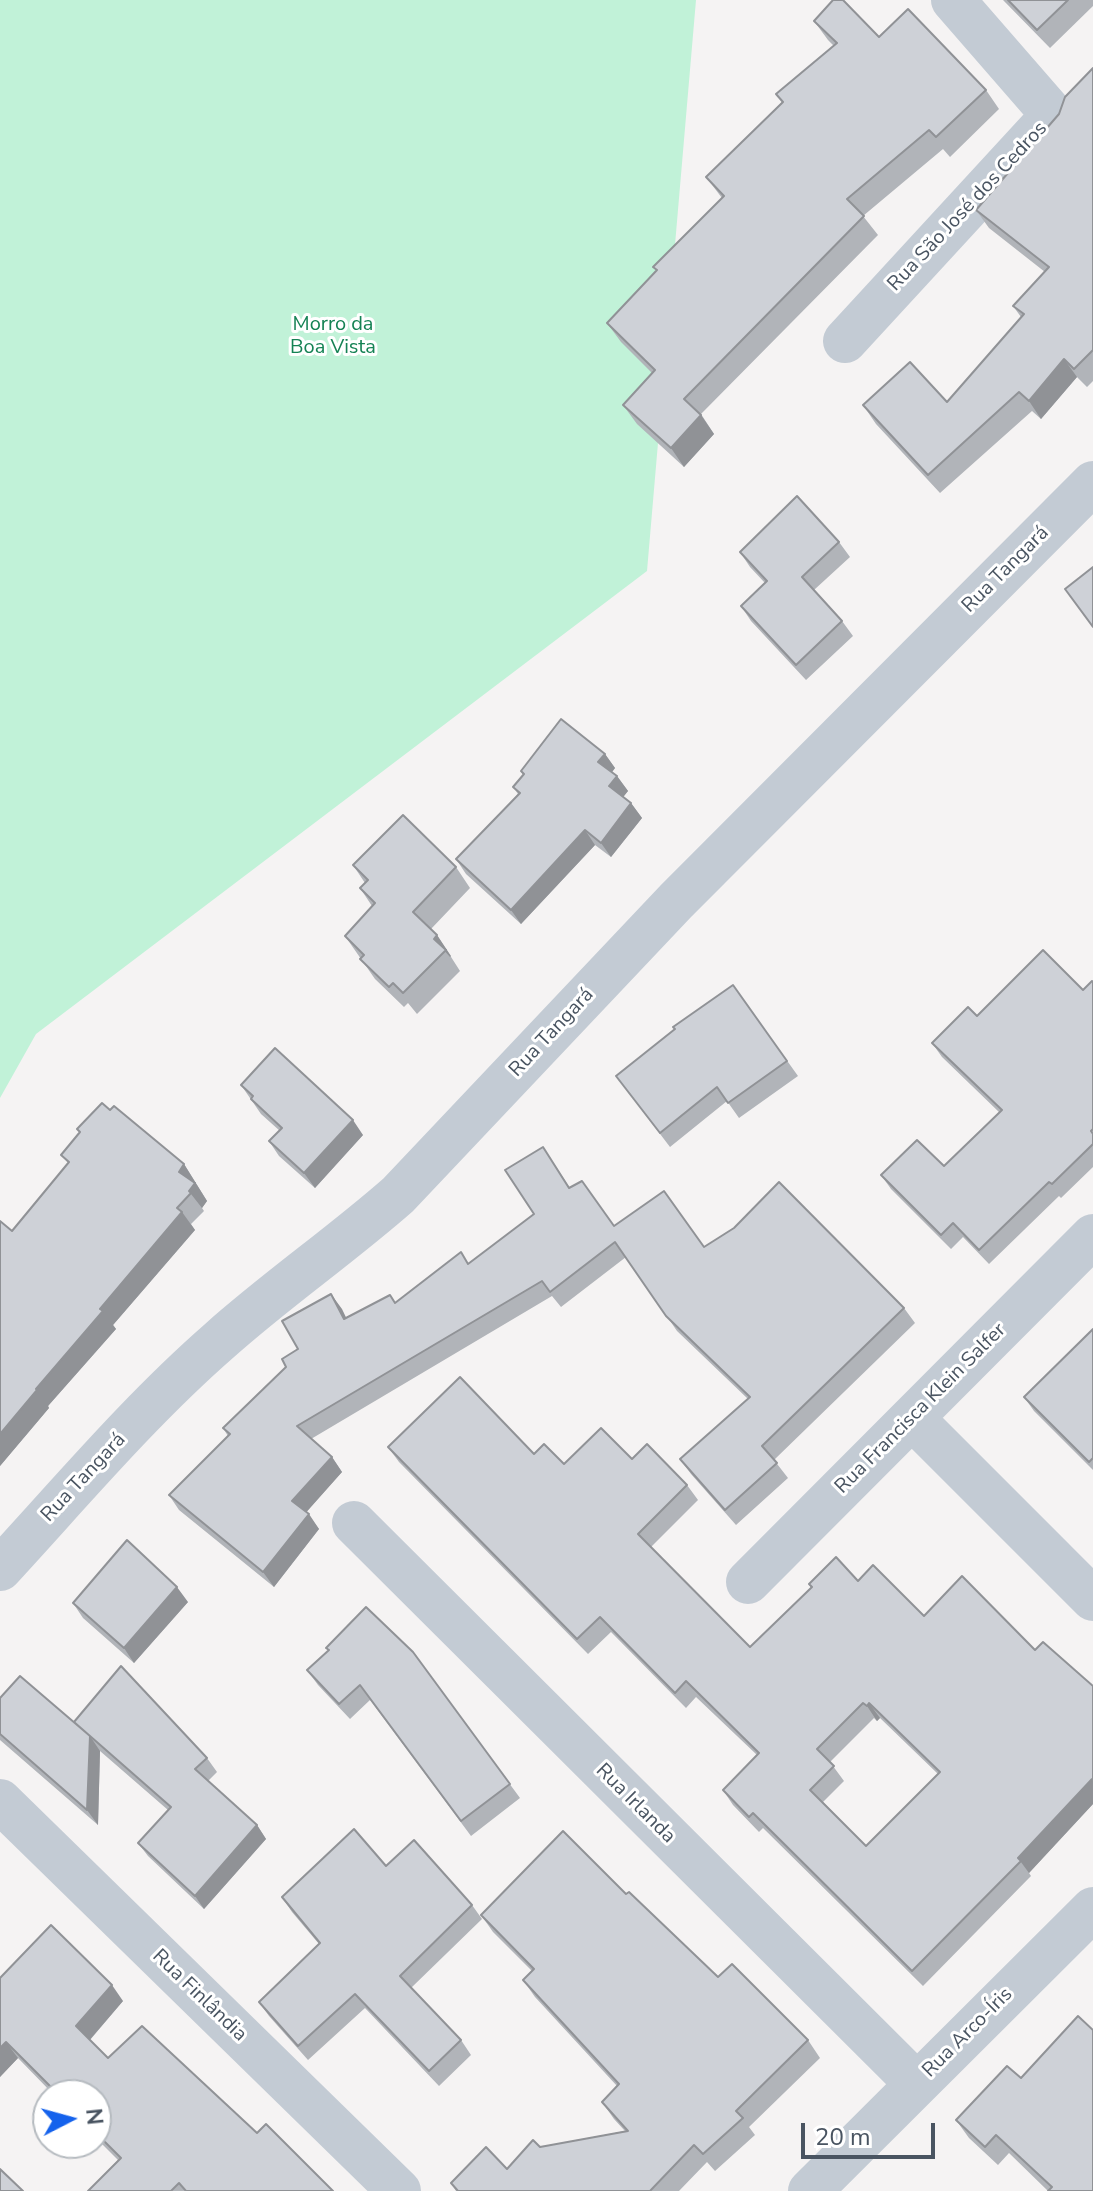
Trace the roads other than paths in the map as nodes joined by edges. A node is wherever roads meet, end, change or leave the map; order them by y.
1 (953, 0) edge
2 (845, 341) dead end
3 (1093, 483) edge
4 (1093, 1236) edge
5 (912, 1418) junction
6 (354, 1523) dead end
7 (0, 1569) edge
8 (748, 1582) dead end
9 (1093, 1599) edge
10 (0, 1801) edge
11 (1093, 1909) edge
12 (917, 2084) junction
13 (399, 2191) edge
14 (810, 2191) edge

1 - 2 street, Rua São José dos Cedros
3 - 7 street, Rua Tangará
4 - 5 street, Rua Francisca Klein Salfer
5 - 8 street, Rua Francisca Klein Salfer
5 - 9 street
6 - 12 street, Rua Irlanda
10 - 13 street, Rua Finlândia
11 - 12 street, Rua Arco-Íris
12 - 14 street, Rua Arco-Íris

